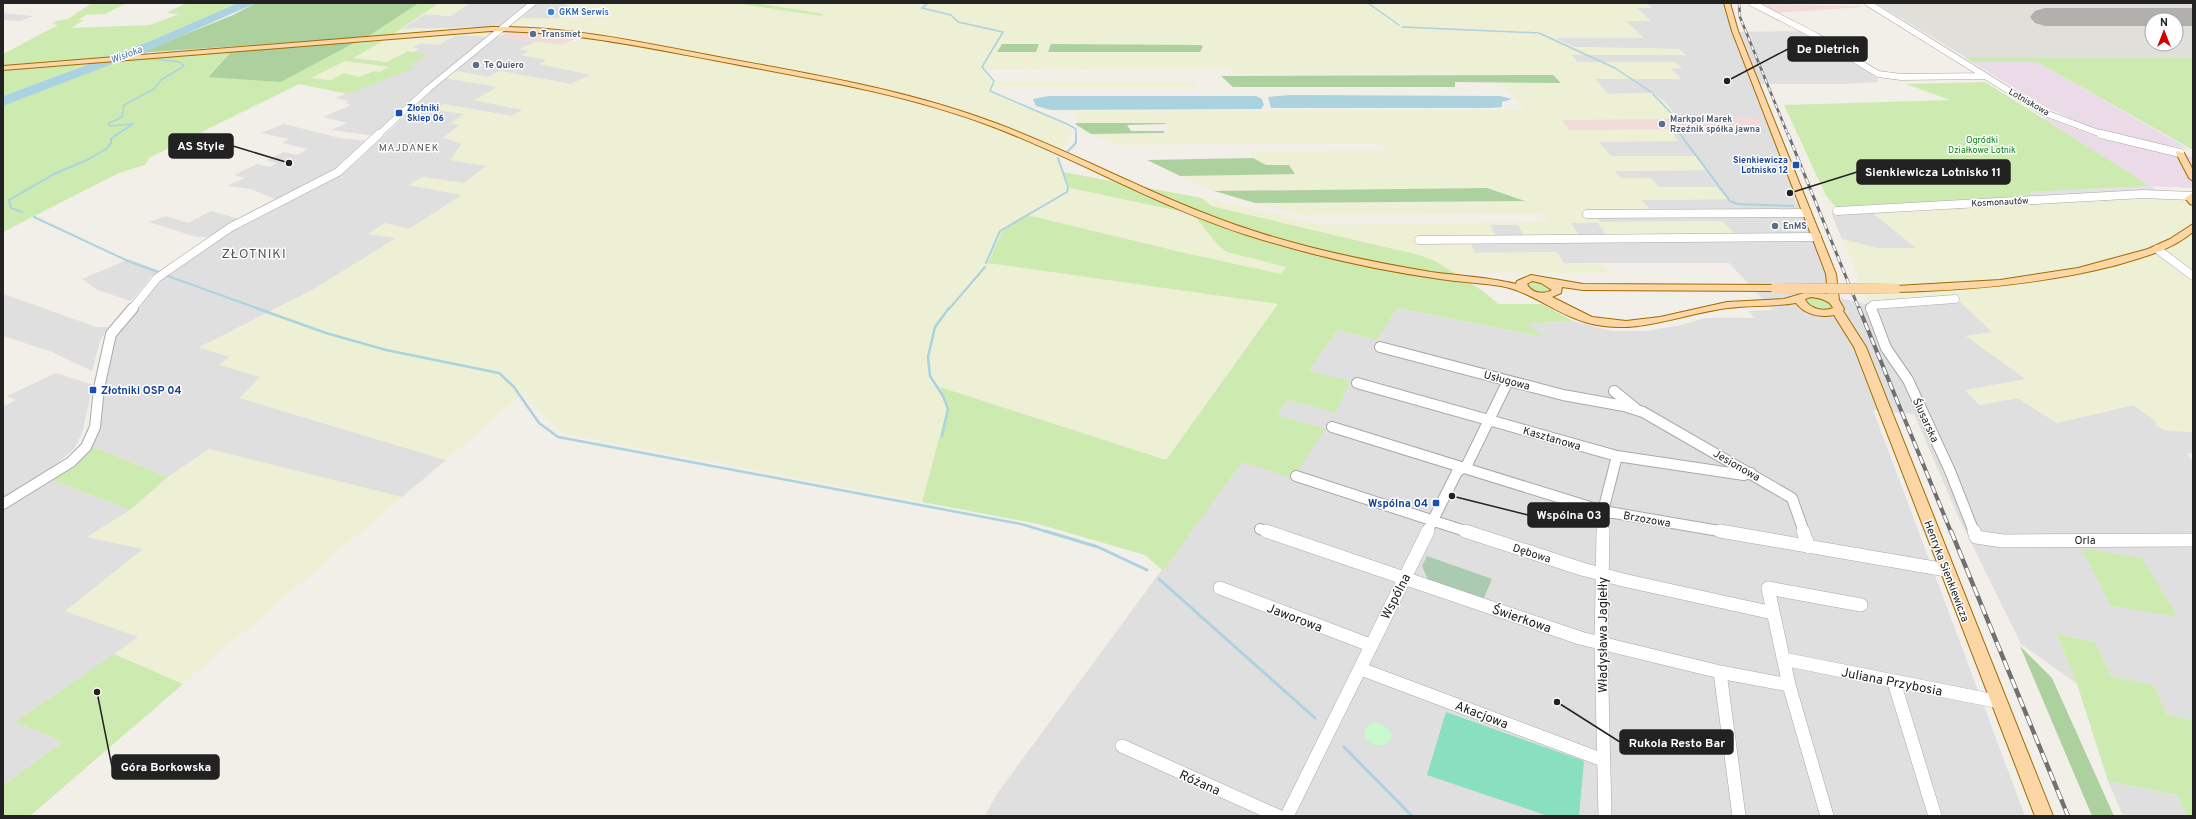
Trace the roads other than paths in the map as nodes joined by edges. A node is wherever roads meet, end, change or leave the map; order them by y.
1 (533, 3) edge
2 (1727, 3) edge
3 (1752, 3) edge
4 (1868, 3) edge
5 (502, 29) junction
6 (3, 68) edge
7 (1985, 76) junction
8 (2187, 153) edge
9 (2193, 163) edge
10 (2193, 178) edge
11 (2192, 199) edge
12 (1837, 211) dead end
13 (1807, 213) junction
14 (1587, 214) dead end
15 (2193, 227) edge
16 (1817, 237) junction
17 (1419, 240) dead end
18 (2157, 249) junction
19 (2145, 254) junction
20 (2173, 261) junction
21 (2193, 276) edge
22 (1523, 285) junction
23 (1831, 287) junction
24 (1554, 289) junction
25 (1539, 295) junction
26 (1816, 295) junction
27 (1955, 299) dead end
28 (1803, 303) junction
29 (1835, 306) junction
30 (1561, 307) junction
31 (1823, 312) junction
32 (1847, 328) junction
33 (1380, 347) dead end
34 (1508, 380) junction
35 (1357, 383) dead end
36 (1614, 390) dead end
37 (1635, 408) junction
38 (1489, 420) junction
39 (1332, 427) dead end
40 (1617, 456) junction
41 (1463, 468) junction
42 (1751, 473) junction
43 (1296, 476) dead end
44 (3, 504) edge
45 (1603, 511) junction
46 (1433, 520) junction
47 (1260, 529) dead end
48 (1976, 537) joint
49 (2193, 540) edge
50 (1809, 547) junction
51 (1946, 570) junction
52 (1602, 574) junction
53 (1405, 578) junction
54 (1220, 588) dead end
55 (1861, 605) dead end
56 (1773, 613) junction
57 (1601, 644) junction
58 (1370, 645) junction
59 (1783, 659) junction
60 (1361, 668) junction
61 (1720, 672) junction
62 (1894, 682) junction
63 (1789, 685) junction
64 (2000, 702) junction
65 (1122, 746) dead end
66 (1603, 760) junction
67 (1278, 816) edge
68 (1287, 816) edge
69 (1605, 816) edge
70 (1739, 816) edge
71 (1827, 816) edge
72 (1935, 816) edge
73 (2044, 816) edge

1 - 5 street
2 - 13 main road, Henryka Sienkiewicza
3 - 7 street
4 - 7 street, Lotniskowa
5 - 6 main road
5 - 22 main road
5 - 44 street
7 - 8 street, Lotniskowa
8 - 9 main road
8 - 10 main road
11 - 12 street, Kosmonautów
13 - 14 street
13 - 16 main road, Henryka Sienkiewicza
15 - 18 main road
16 - 17 street
16 - 23 main road, Henryka Sienkiewicza
18 - 19 main road
18 - 20 street
19 - 20 street
19 - 24 main road, bridge
20 - 21 street
22 - 24 main road
22 - 25 main road
23 - 26 main road
23 - 29 main road, Henryka Sienkiewicza
24 - 25 main road
24 - 30 main road
25 - 30 main road
26 - 28 main road
26 - 29 main road
27 - 48 street, Ślusarska
28 - 30 main road
28 - 31 main road
29 - 31 main road
29 - 32 main road, Henryka Sienkiewicza
31 - 32 main road, Henryka Sienkiewicza
32 - 51 main road, Henryka Sienkiewicza
33 - 34 street, Usługowa
34 - 37 street, Usługowa
34 - 38 street, Wspólna
35 - 38 street, Kasztanowa
36 - 37 street
37 - 42 street, Jesionowa
38 - 40 street, Kasztanowa
38 - 41 street, Wspólna
39 - 41 street, Brzozowa
40 - 42 street, Kasztanowa
40 - 45 street, Władysława Jagiełły
41 - 45 street, Brzozowa
41 - 46 street, Wspólna
42 - 50 street, Jesionowa
43 - 46 street, Dębowa
45 - 50 street, Brzozowa
45 - 52 street, Władysława Jagiełły
46 - 52 street, Dębowa
46 - 53 street, Wspólna
47 - 53 street, Świerkowa
48 - 49 street, Orla
50 - 51 street, Brzozowa
51 - 64 main road, Henryka Sienkiewicza
52 - 56 street, Dębowa
52 - 57 street, Władysława Jagiełły
53 - 57 street, Świerkowa
53 - 58 street, Wspólna
54 - 58 street, Jaworowa
55 - 56 street
56 - 59 street
57 - 61 street, Świerkowa
57 - 66 street, Władysława Jagiełły
58 - 60 street, Wspólna
59 - 62 street, Juliana Przybosia
59 - 63 street
60 - 66 street, Akacjowa
60 - 68 street, Wspólna
61 - 63 street, Świerkowa
61 - 70 street
62 - 64 street, Juliana Przybosia
62 - 72 street
63 - 71 street
64 - 73 main road, Henryka Sienkiewicza
65 - 67 street, Różana
66 - 69 street, Władysława Jagiełły

